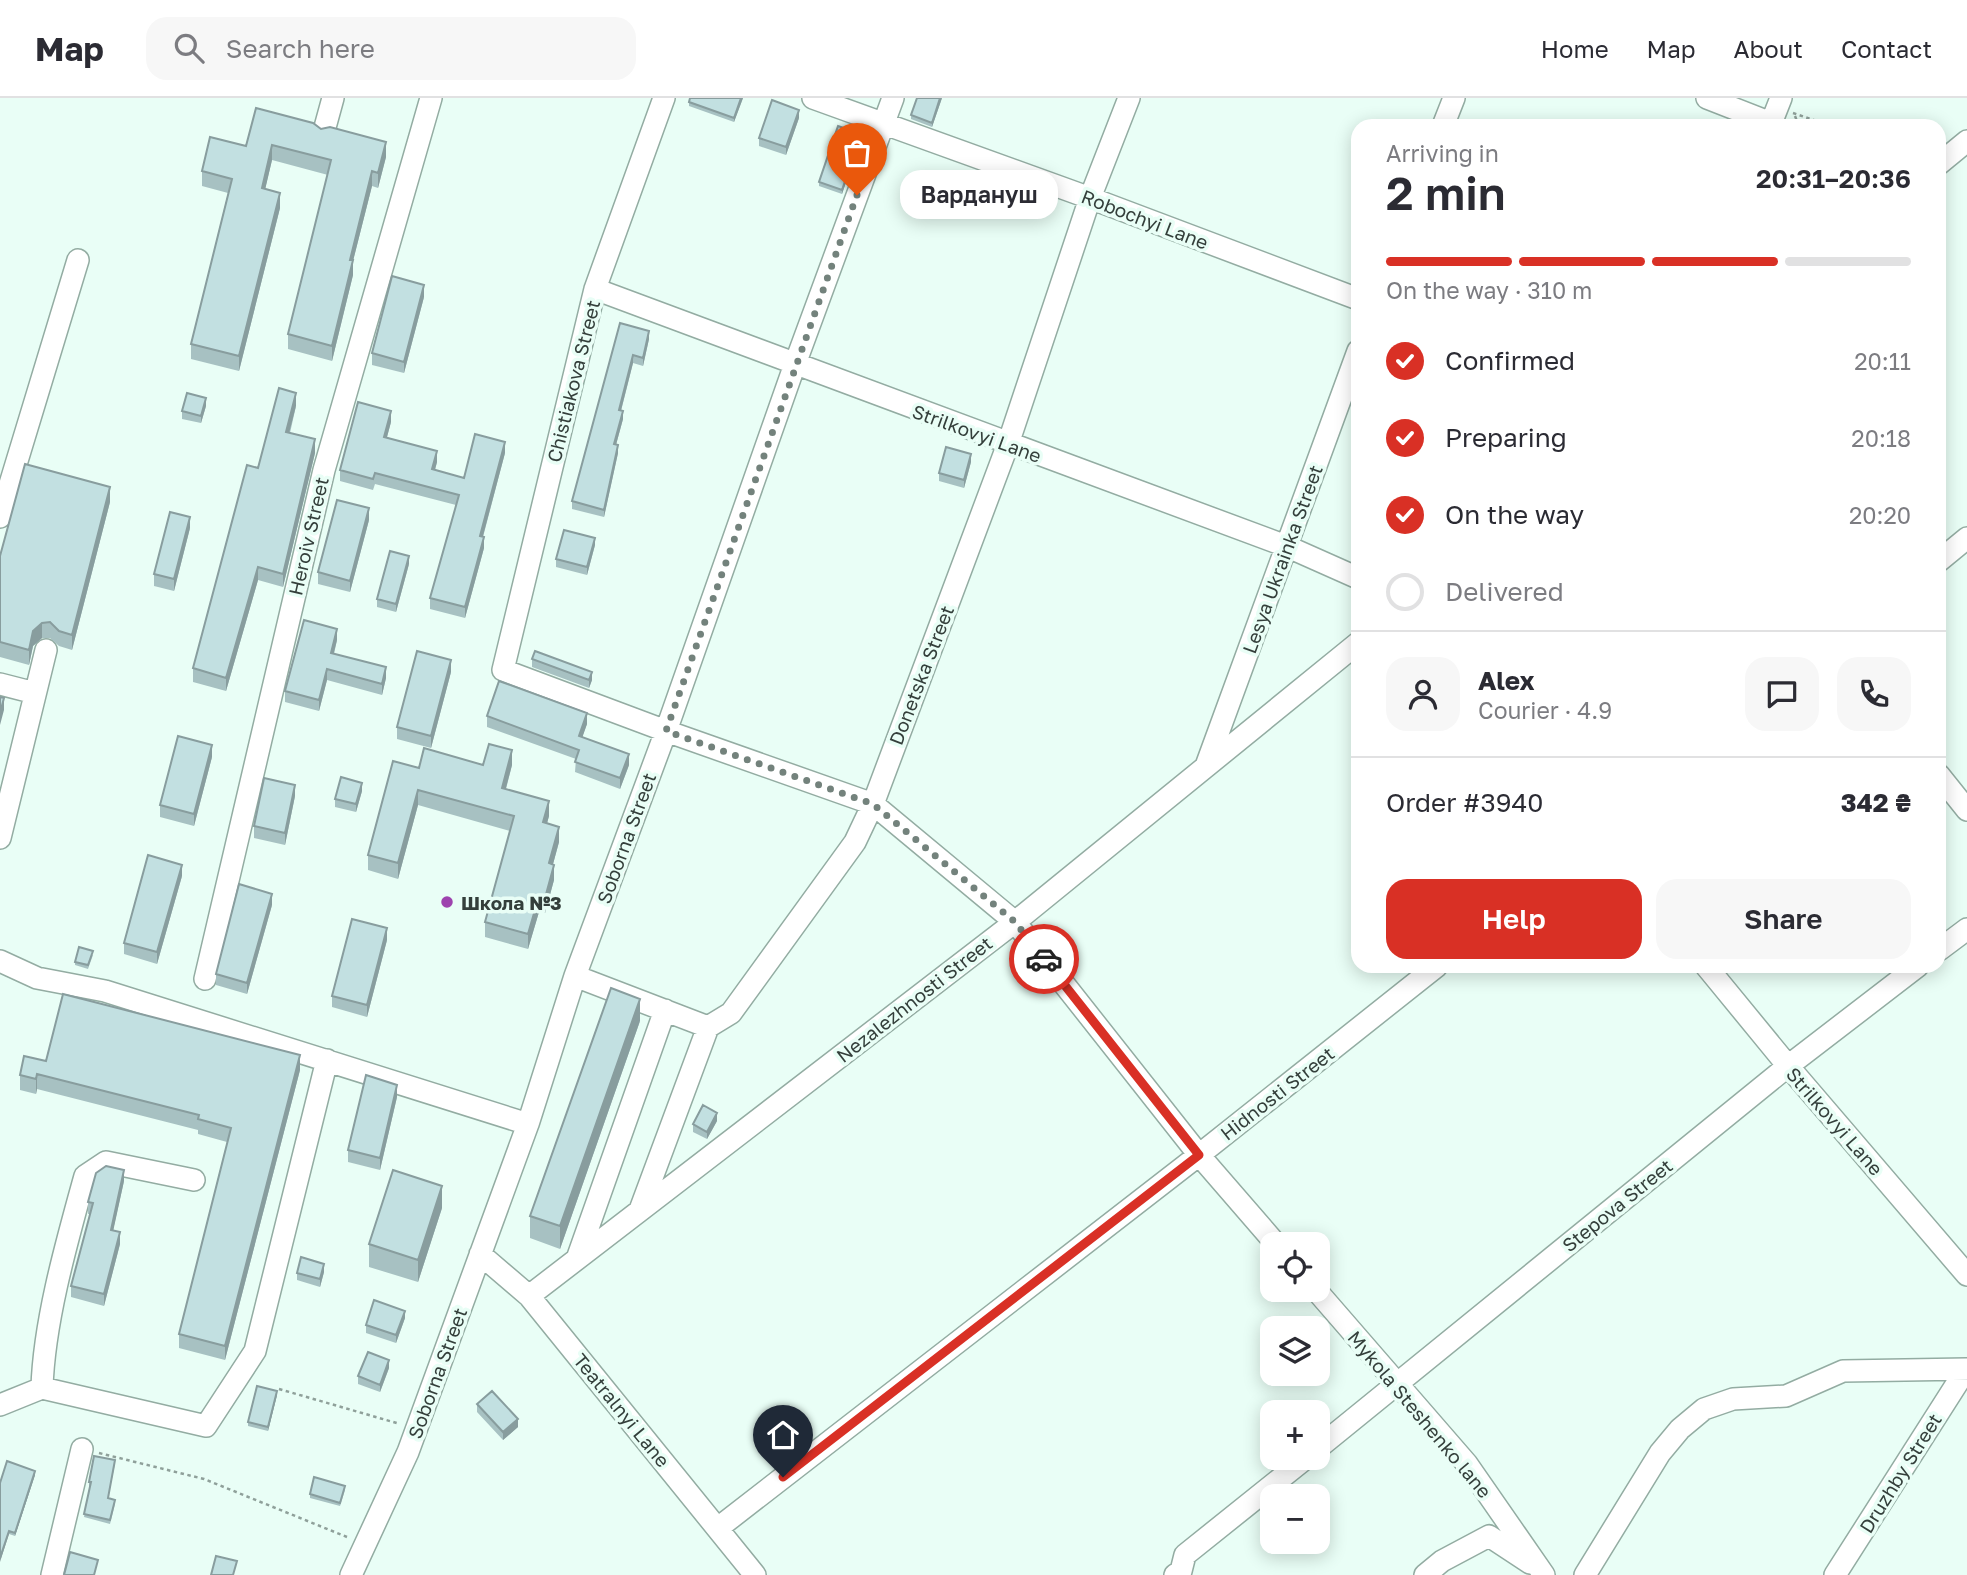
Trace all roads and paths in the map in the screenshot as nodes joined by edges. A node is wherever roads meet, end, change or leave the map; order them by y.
1 (333, 98) edge
2 (431, 98) edge
3 (664, 98) edge
4 (813, 98) edge
5 (893, 98) edge
6 (1129, 98) edge
7 (1454, 98) edge
8 (1707, 98) edge
9 (1779, 113) edge
10 (1446, 119) edge
11 (1803, 119) edge
12 (884, 122) junction
13 (324, 131) edge
14 (1967, 141) edge
15 (1946, 158) edge
16 (1090, 198) junction
17 (78, 260) dead end
18 (595, 289) junction
19 (1351, 296) edge
20 (795, 364) junction
21 (1351, 370) edge
22 (1008, 444) junction
23 (0, 517) edge
24 (1967, 538) edge
25 (1286, 546) junction
26 (1946, 555) edge
27 (1351, 575) edge
28 (1351, 649) edge
29 (46, 650) dead end
30 (0, 684) edge
31 (35, 693) junction
32 (666, 731) junction
33 (1206, 768) junction
34 (1946, 784) edge
35 (873, 804) junction
36 (1967, 810) edge
37 (0, 838) edge
38 (1015, 922) junction
39 (1967, 929) edge
40 (1946, 945) edge
41 (0, 961) edge
42 (1428, 973) edge
43 (1712, 973) edge
44 (1909, 973) edge
45 (575, 976) junction
46 (205, 979) dead end
47 (665, 1010) junction
48 (708, 1027) junction
49 (327, 1060) junction
50 (1788, 1066) junction
51 (528, 1124) junction
52 (1199, 1155) junction
53 (194, 1180) dead end
54 (640, 1210) junction
55 (1266, 1232) edge
56 (480, 1254) junction
57 (577, 1259) junction
58 (1967, 1275) edge
59 (529, 1296) junction
60 (1326, 1302) edge
61 (1966, 1370) edge
62 (1397, 1384) junction
63 (42, 1388) junction
64 (279, 1389) edge
65 (0, 1405) edge
66 (1330, 1438) edge
67 (82, 1449) joint
68 (408, 1452) junction
69 (1291, 1470) edge
70 (718, 1528) junction
71 (348, 1537) dead end
72 (1543, 1573) edge
73 (1176, 1574) edge
74 (52, 1575) edge
75 (351, 1575) edge
76 (755, 1575) edge
77 (1425, 1575) edge
78 (1585, 1575) edge
79 (1835, 1575) edge

1 - 13 street
2 - 46 street, Heroiv Street
3 - 18 street, Chistiakova Street
4 - 12 street, Robochyi Lane
5 - 12 street, Soborna Street
6 - 16 street, Donetska Street
7 - 10 street
8 - 9 street
9 - 11 path
12 - 16 street, Robochyi Lane
12 - 20 street, Soborna Street
14 - 15 street
16 - 19 street, Robochyi Lane
16 - 22 street, Donetska Street
17 - 23 street
18 - 20 street, Strilkovyi Lane
18 - 32 street, Chistiakova Street
20 - 22 street, Strilkovyi Lane
20 - 32 street, Soborna Street
21 - 25 street, Lesya Ukrainka Street
22 - 25 street, Strilkovyi Lane
22 - 35 street, Donetska Street
24 - 26 street
25 - 27 street, Strilkovyi Lane
25 - 33 street, Lesya Ukrainka Street
28 - 33 street, Nezalezhnosti Street
29 - 31 street
30 - 31 street
31 - 37 street
32 - 35 street
32 - 45 street, Soborna Street
33 - 38 street, Nezalezhnosti Street
34 - 36 street
35 - 38 street
35 - 48 street, Donetska Street
38 - 52 street
38 - 54 street, Nezalezhnosti Street
39 - 40 street
41 - 49 street
42 - 52 street, Hidnosti Street
43 - 50 street, Strilkovyi Lane
44 - 50 street, Stepova Street
45 - 47 street
45 - 51 street, Soborna Street
47 - 48 street
47 - 57 street
48 - 54 street
49 - 51 street
49 - 63 street
50 - 58 street, Strilkovyi Lane
50 - 62 street, Stepova Street
51 - 56 street, Soborna Street
52 - 55 street
52 - 70 street, Hidnosti Street
53 - 63 street
54 - 57 street, Nezalezhnosti Street
56 - 59 street, Teatralnyi Lane
56 - 68 street, Soborna Street
57 - 59 street, Nezalezhnosti Street
59 - 70 street, Teatralnyi Lane
60 - 62 street, Mykola Steshenko lane
61 - 78 street
61 - 79 street, Druzhby Street
62 - 66 street, Stepova Street
62 - 72 street, Mykola Steshenko lane
63 - 65 street
64 - 68 path
67 - 71 path
67 - 74 street
68 - 75 street, Soborna Street
69 - 73 street
70 - 76 street, Teatralnyi Lane
72 - 77 street

